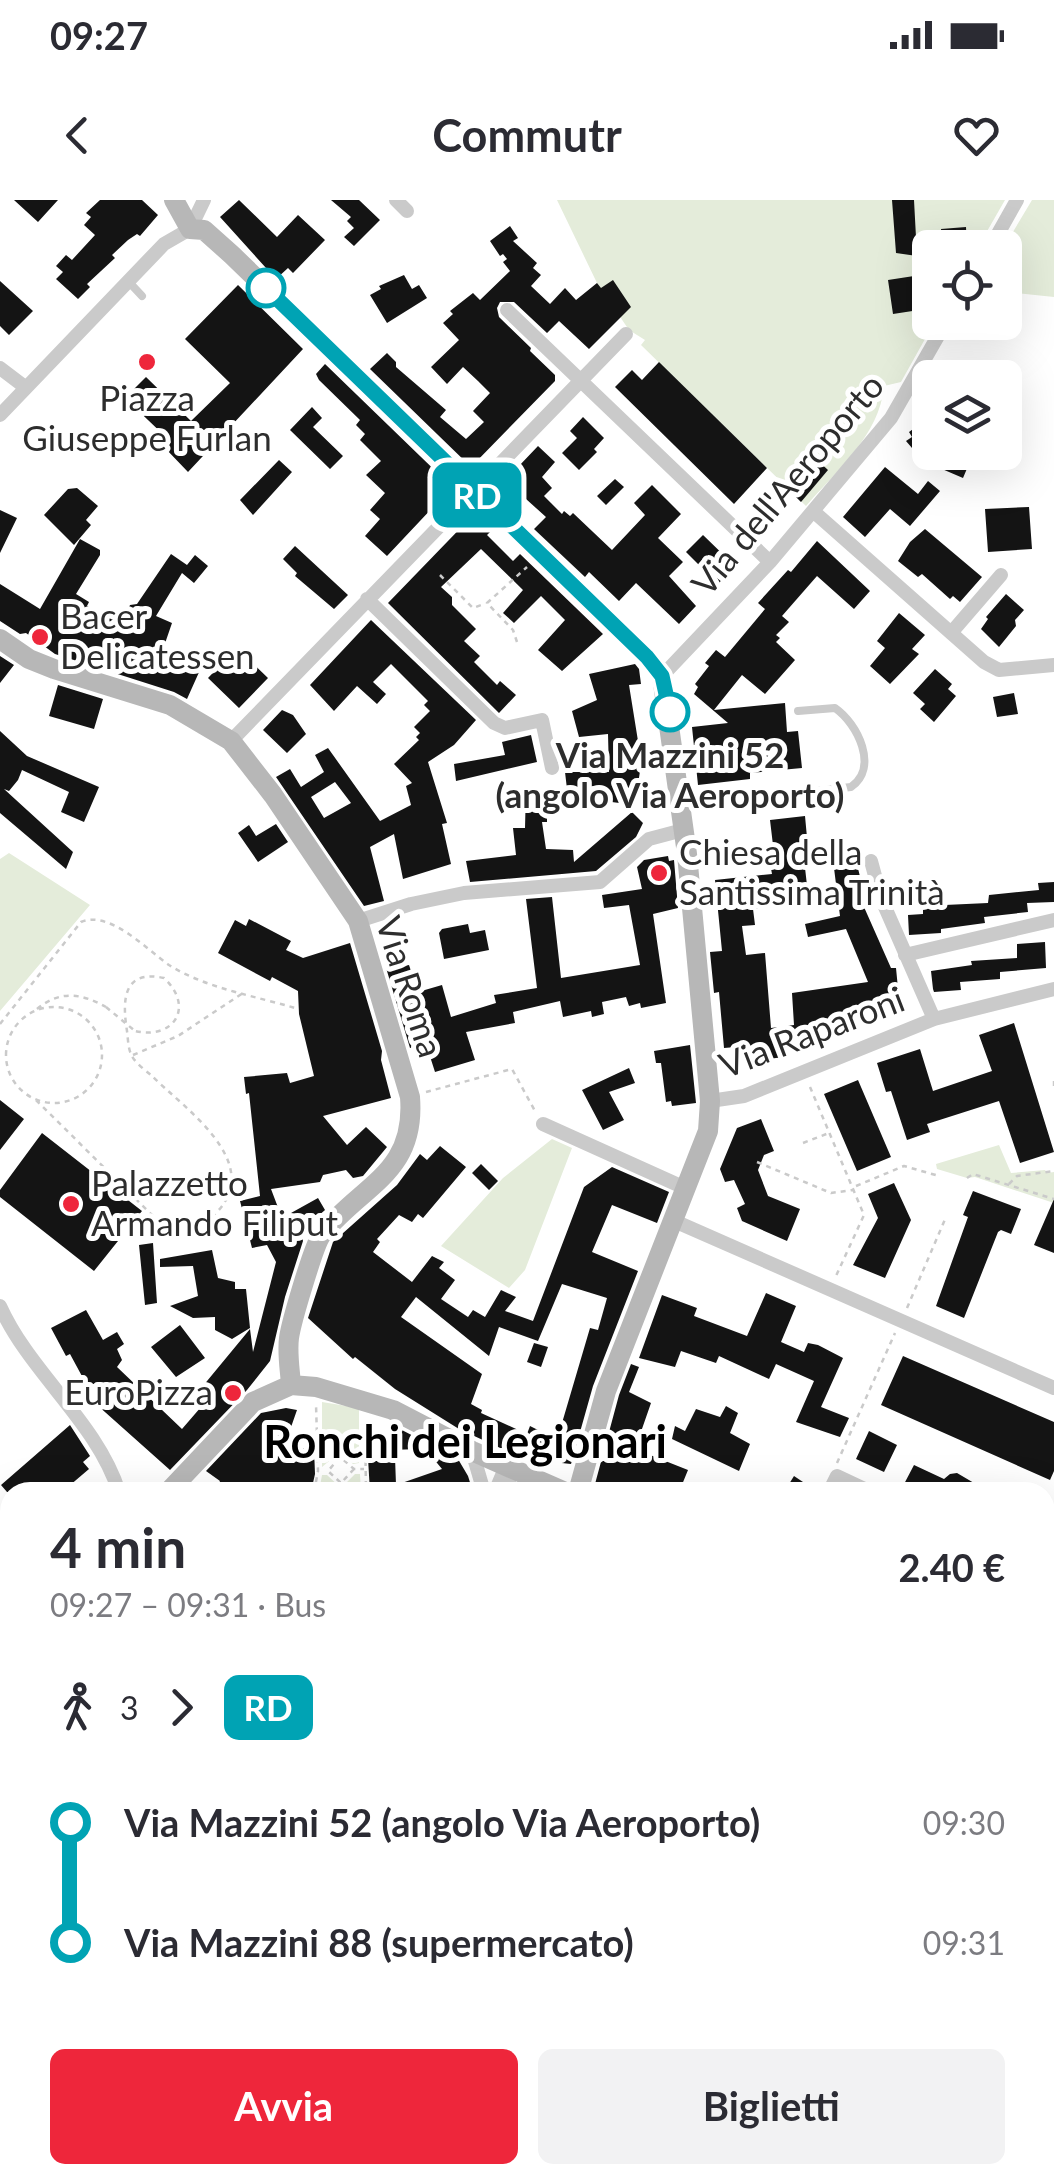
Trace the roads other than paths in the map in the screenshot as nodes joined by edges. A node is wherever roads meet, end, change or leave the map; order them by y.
1 (174, 200) edge
2 (204, 200) edge
3 (1015, 202) edge
4 (190, 229) junction
5 (1000, 230) edge
6 (128, 281) junction
7 (142, 296) dead end
8 (508, 310) dead end
9 (626, 334) dead end
10 (936, 340) edge
11 (3, 371) edge
12 (580, 382) junction
13 (26, 387) junction
14 (0, 414) edge
15 (474, 492) junction
16 (813, 511) junction
17 (770, 562) junction
18 (1002, 575) dead end
19 (367, 599) junction
20 (951, 633) junction
21 (0, 639) edge
22 (1054, 665) edge
23 (662, 676) junction
24 (798, 710) dead end
25 (231, 741) junction
26 (552, 768) dead end
27 (680, 807) junction
28 (683, 830) junction
29 (872, 860) dead end
30 (1054, 920) edge
31 (358, 921) junction
32 (905, 955) junction
33 (1054, 989) edge
34 (934, 1018) junction
35 (710, 1101) junction
36 (542, 1124) road end
37 (685, 1188) junction
38 (672, 1220) junction
39 (0, 1306) edge
40 (290, 1385) junction
41 (1054, 1388) edge
42 (472, 1451) junction
43 (506, 1466) junction
44 (116, 1482) edge
45 (177, 1482) edge
46 (481, 1482) edge
47 (499, 1482) edge
48 (509, 1482) edge
49 (535, 1482) edge
50 (581, 1482) edge

1 - 4 street
2 - 4 street
3 - 5 street
4 - 6 street
4 - 15 street
6 - 7 lane
6 - 13 street
8 - 12 street
9 - 12 street
10 - 16 street, Via dell'Aeroporto
11 - 13 street
12 - 15 street
12 - 17 street
13 - 14 street
15 - 19 street
15 - 23 street
16 - 17 street, Via dell'Aeroporto
16 - 20 street
17 - 23 street, Via dell'Aeroporto
18 - 20 street
19 - 25 street
19 - 26 street
20 - 22 street
21 - 25 street, Via Roma
23 - 27 street
24 - 27 lane
25 - 31 street, Via Roma
27 - 28 street
28 - 31 street
28 - 35 street
29 - 32 street, Via Raparoni
30 - 32 street, Via Raparoni
31 - 40 street, Via Roma
32 - 34 street, Via Raparoni
33 - 34 street, Via Raparoni
34 - 35 street, Via Raparoni
35 - 37 street
36 - 37 street
37 - 38 street
38 - 41 street
38 - 50 street
39 - 44 street
40 - 42 street
40 - 45 street
42 - 43 street
42 - 46 street
43 - 47 street
43 - 48 street
43 - 49 street

